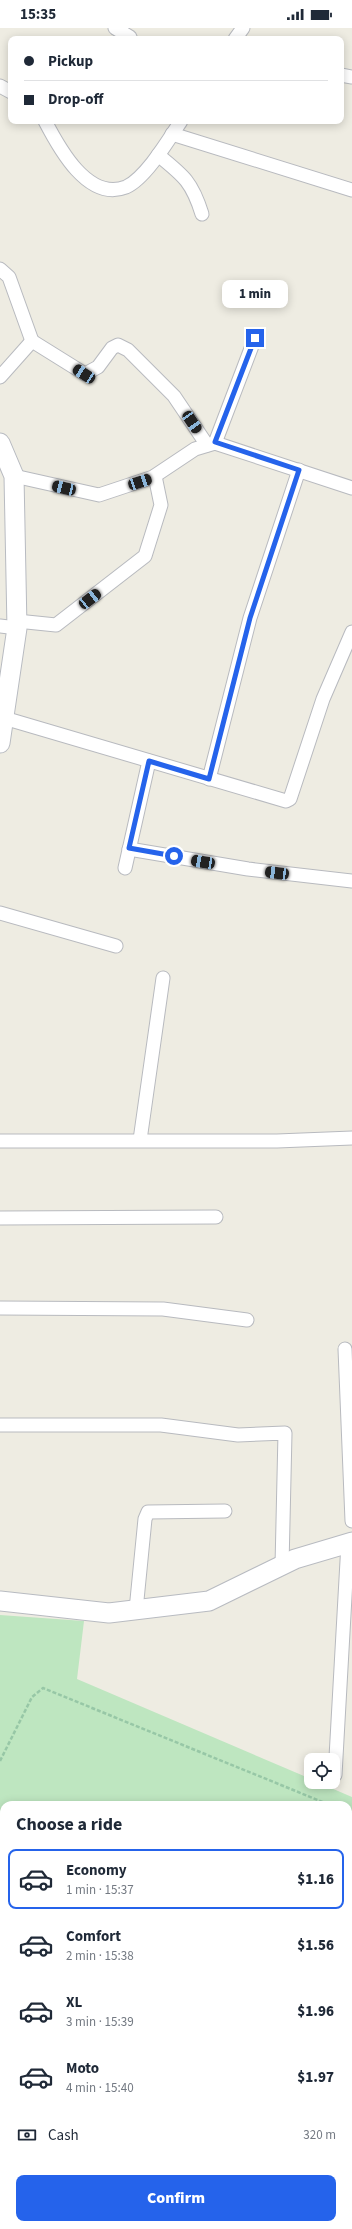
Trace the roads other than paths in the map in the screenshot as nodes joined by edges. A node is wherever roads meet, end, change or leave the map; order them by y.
1 (115, 28) edge
2 (128, 36) edge
3 (47, 124) edge
4 (179, 124) edge
5 (172, 134) junction
6 (158, 156) junction
7 (352, 190) edge
8 (202, 214) dead end
9 (0, 269) edge
10 (255, 338) dead end
11 (32, 341) junction
12 (0, 377) edge
13 (0, 443) edge
14 (211, 444) junction
15 (299, 470) junction
16 (14, 476) junction
17 (155, 476) junction
18 (352, 488) edge
19 (11, 625) edge
20 (352, 632) edge
21 (4, 718) junction
22 (0, 743) edge
23 (149, 761) junction
24 (209, 779) junction
25 (129, 848) junction
26 (125, 868) dead end
27 (352, 881) edge
28 (0, 913) edge
29 (116, 946) dead end
30 (164, 978) dead end
31 (352, 1138) edge
32 (140, 1140) junction
33 (0, 1141) edge
34 (216, 1217) dead end
35 (0, 1218) edge
36 (0, 1308) edge
37 (247, 1320) dead end
38 (345, 1349) dead end
39 (0, 1425) edge
40 (225, 1511) dead end
41 (352, 1521) edge
42 (350, 1542) edge
43 (282, 1566) junction
44 (0, 1601) edge
45 (136, 1610) junction
46 (347, 1669) edge
47 (337, 1753) edge

1 - 2 street
3 - 6 street
4 - 5 street
5 - 6 street
5 - 7 street
6 - 8 street
9 - 11 street
10 - 14 street
11 - 12 street
11 - 14 street
13 - 16 street
14 - 15 street
14 - 17 street
15 - 18 street
15 - 24 street
16 - 17 street
16 - 19 street
17 - 19 street
19 - 21 street
20 - 24 street
21 - 22 street
21 - 23 street
23 - 24 street
23 - 25 street
25 - 26 street
25 - 27 street
28 - 29 street
30 - 32 street
31 - 32 street
32 - 33 street
34 - 35 street
36 - 37 street
38 - 41 street
39 - 43 street
40 - 45 street
42 - 43 street
42 - 46 street
43 - 45 street
44 - 45 street
46 - 47 street

